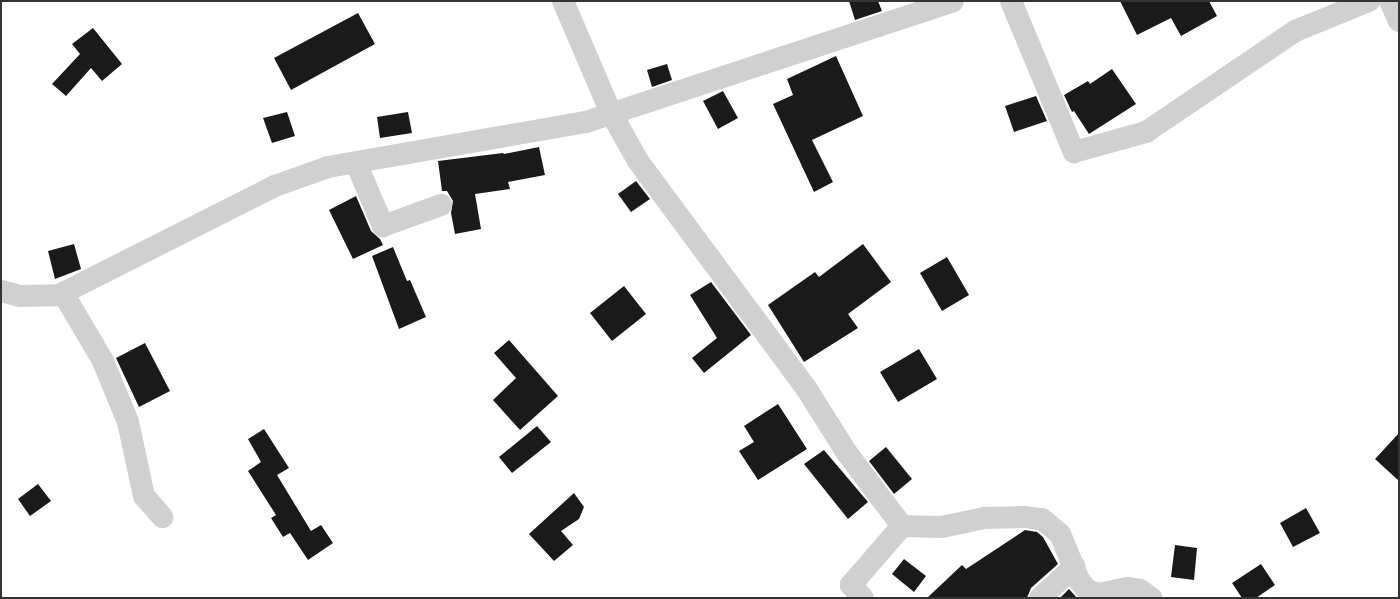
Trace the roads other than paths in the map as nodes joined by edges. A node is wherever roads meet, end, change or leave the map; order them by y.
1 (563, 1) edge
2 (953, 1) edge
3 (1010, 1) edge
4 (1369, 1) edge
5 (1390, 1) edge
6 (1399, 21) edge
7 (611, 113) junction
8 (356, 163) junction
9 (441, 205) dead end
10 (1, 291) edge
11 (63, 292) junction
12 (162, 517) dead end
13 (902, 526) junction
14 (1075, 566) junction
15 (863, 598) edge
16 (1040, 598) edge
17 (1151, 598) edge

1 - 7 street
2 - 7 street
3 - 4 street
5 - 6 street
7 - 8 street
7 - 13 street
8 - 9 street
8 - 11 street
10 - 11 street
11 - 12 street
13 - 14 street
13 - 15 street
14 - 16 street
14 - 17 street

